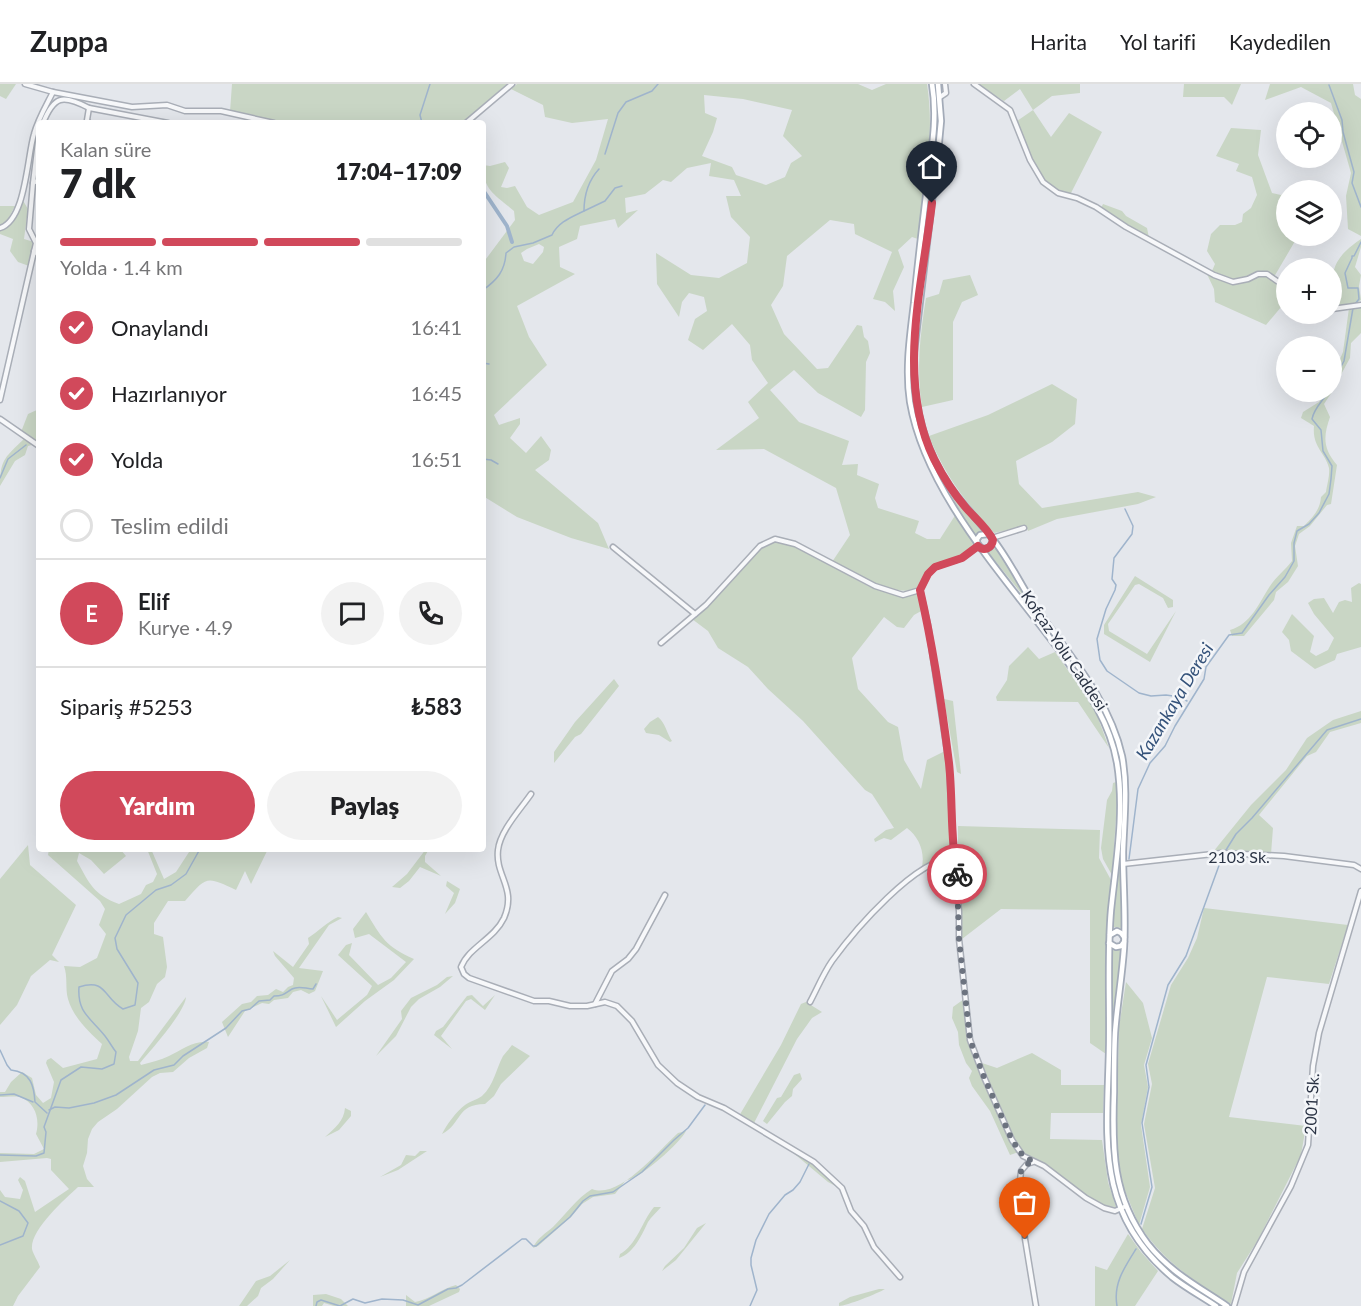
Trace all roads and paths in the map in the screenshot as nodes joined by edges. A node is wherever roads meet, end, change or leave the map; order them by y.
1 (25, 84) edge
2 (512, 84) edge
3 (932, 84) edge
4 (939, 84) edge
5 (945, 84) edge
6 (974, 84) edge
7 (53, 92) junction
8 (940, 98) junction
9 (89, 108) junction
10 (39, 120) edge
11 (44, 120) edge
12 (87, 120) edge
13 (152, 120) edge
14 (260, 120) edge
15 (470, 120) edge
16 (36, 127) edge
17 (36, 158) edge
18 (36, 182) edge
19 (33, 183) junction
20 (0, 228) edge
21 (34, 251) joint
22 (1276, 280) edge
23 (1361, 305) edge
24 (1342, 308) edge
25 (0, 400) edge
26 (0, 419) edge
27 (36, 444) edge
28 (1024, 528) dead end
29 (991, 537) junction
30 (978, 545) junction
31 (613, 547) dead end
32 (920, 590) junction
33 (695, 614) junction
34 (661, 643) dead end
35 (531, 794) dead end
36 (954, 858) junction
37 (1123, 864) junction
38 (1361, 869) edge
39 (1361, 891) edge
40 (665, 895) dead end
41 (1109, 938) junction
42 (1124, 939) junction
43 (810, 1002) dead end
44 (594, 1005) junction
45 (1034, 1162) junction
46 (1124, 1207) junction
47 (900, 1277) dead end
48 (1036, 1306) edge
49 (1216, 1306) edge
50 (1227, 1306) edge
51 (1234, 1306) edge

1 - 7 street
2 - 15 street
3 - 30 main road, Kofçaz Yolu Caddesi
4 - 8 main road, Kofçaz Yolu Caddesi
5 - 8 street
6 - 22 street
7 - 10 street
7 - 14 street
8 - 29 main road, Kofçaz Yolu Caddesi
9 - 11 street
9 - 12 street
9 - 13 street
16 - 20 street
17 - 19 street
18 - 19 street
19 - 21 street
21 - 25 street
23 - 24 street
26 - 27 street
28 - 29 street
29 - 30 main road
29 - 30 main road
29 - 37 main road, Kofçaz Yolu Caddesi
30 - 32 street
30 - 41 main road, Kofçaz Yolu Caddesi
31 - 33 street
32 - 33 street
32 - 36 street
33 - 34 street
35 - 44 street
36 - 43 street
36 - 45 street
37 - 38 street, 2103 Sk.
37 - 42 main road, Kofçaz Yolu Caddesi
39 - 51 street, 2001 Sk.
40 - 44 street
41 - 42 main road
41 - 42 main road
41 - 46 main road, Kofçaz Yolu Caddesi
42 - 46 main road, Kofçaz Yolu Caddesi
44 - 47 street
45 - 46 street
45 - 48 street
46 - 49 main road, Kofçaz Yolu Caddesi
46 - 50 main road, Kofçaz Yolu Caddesi

